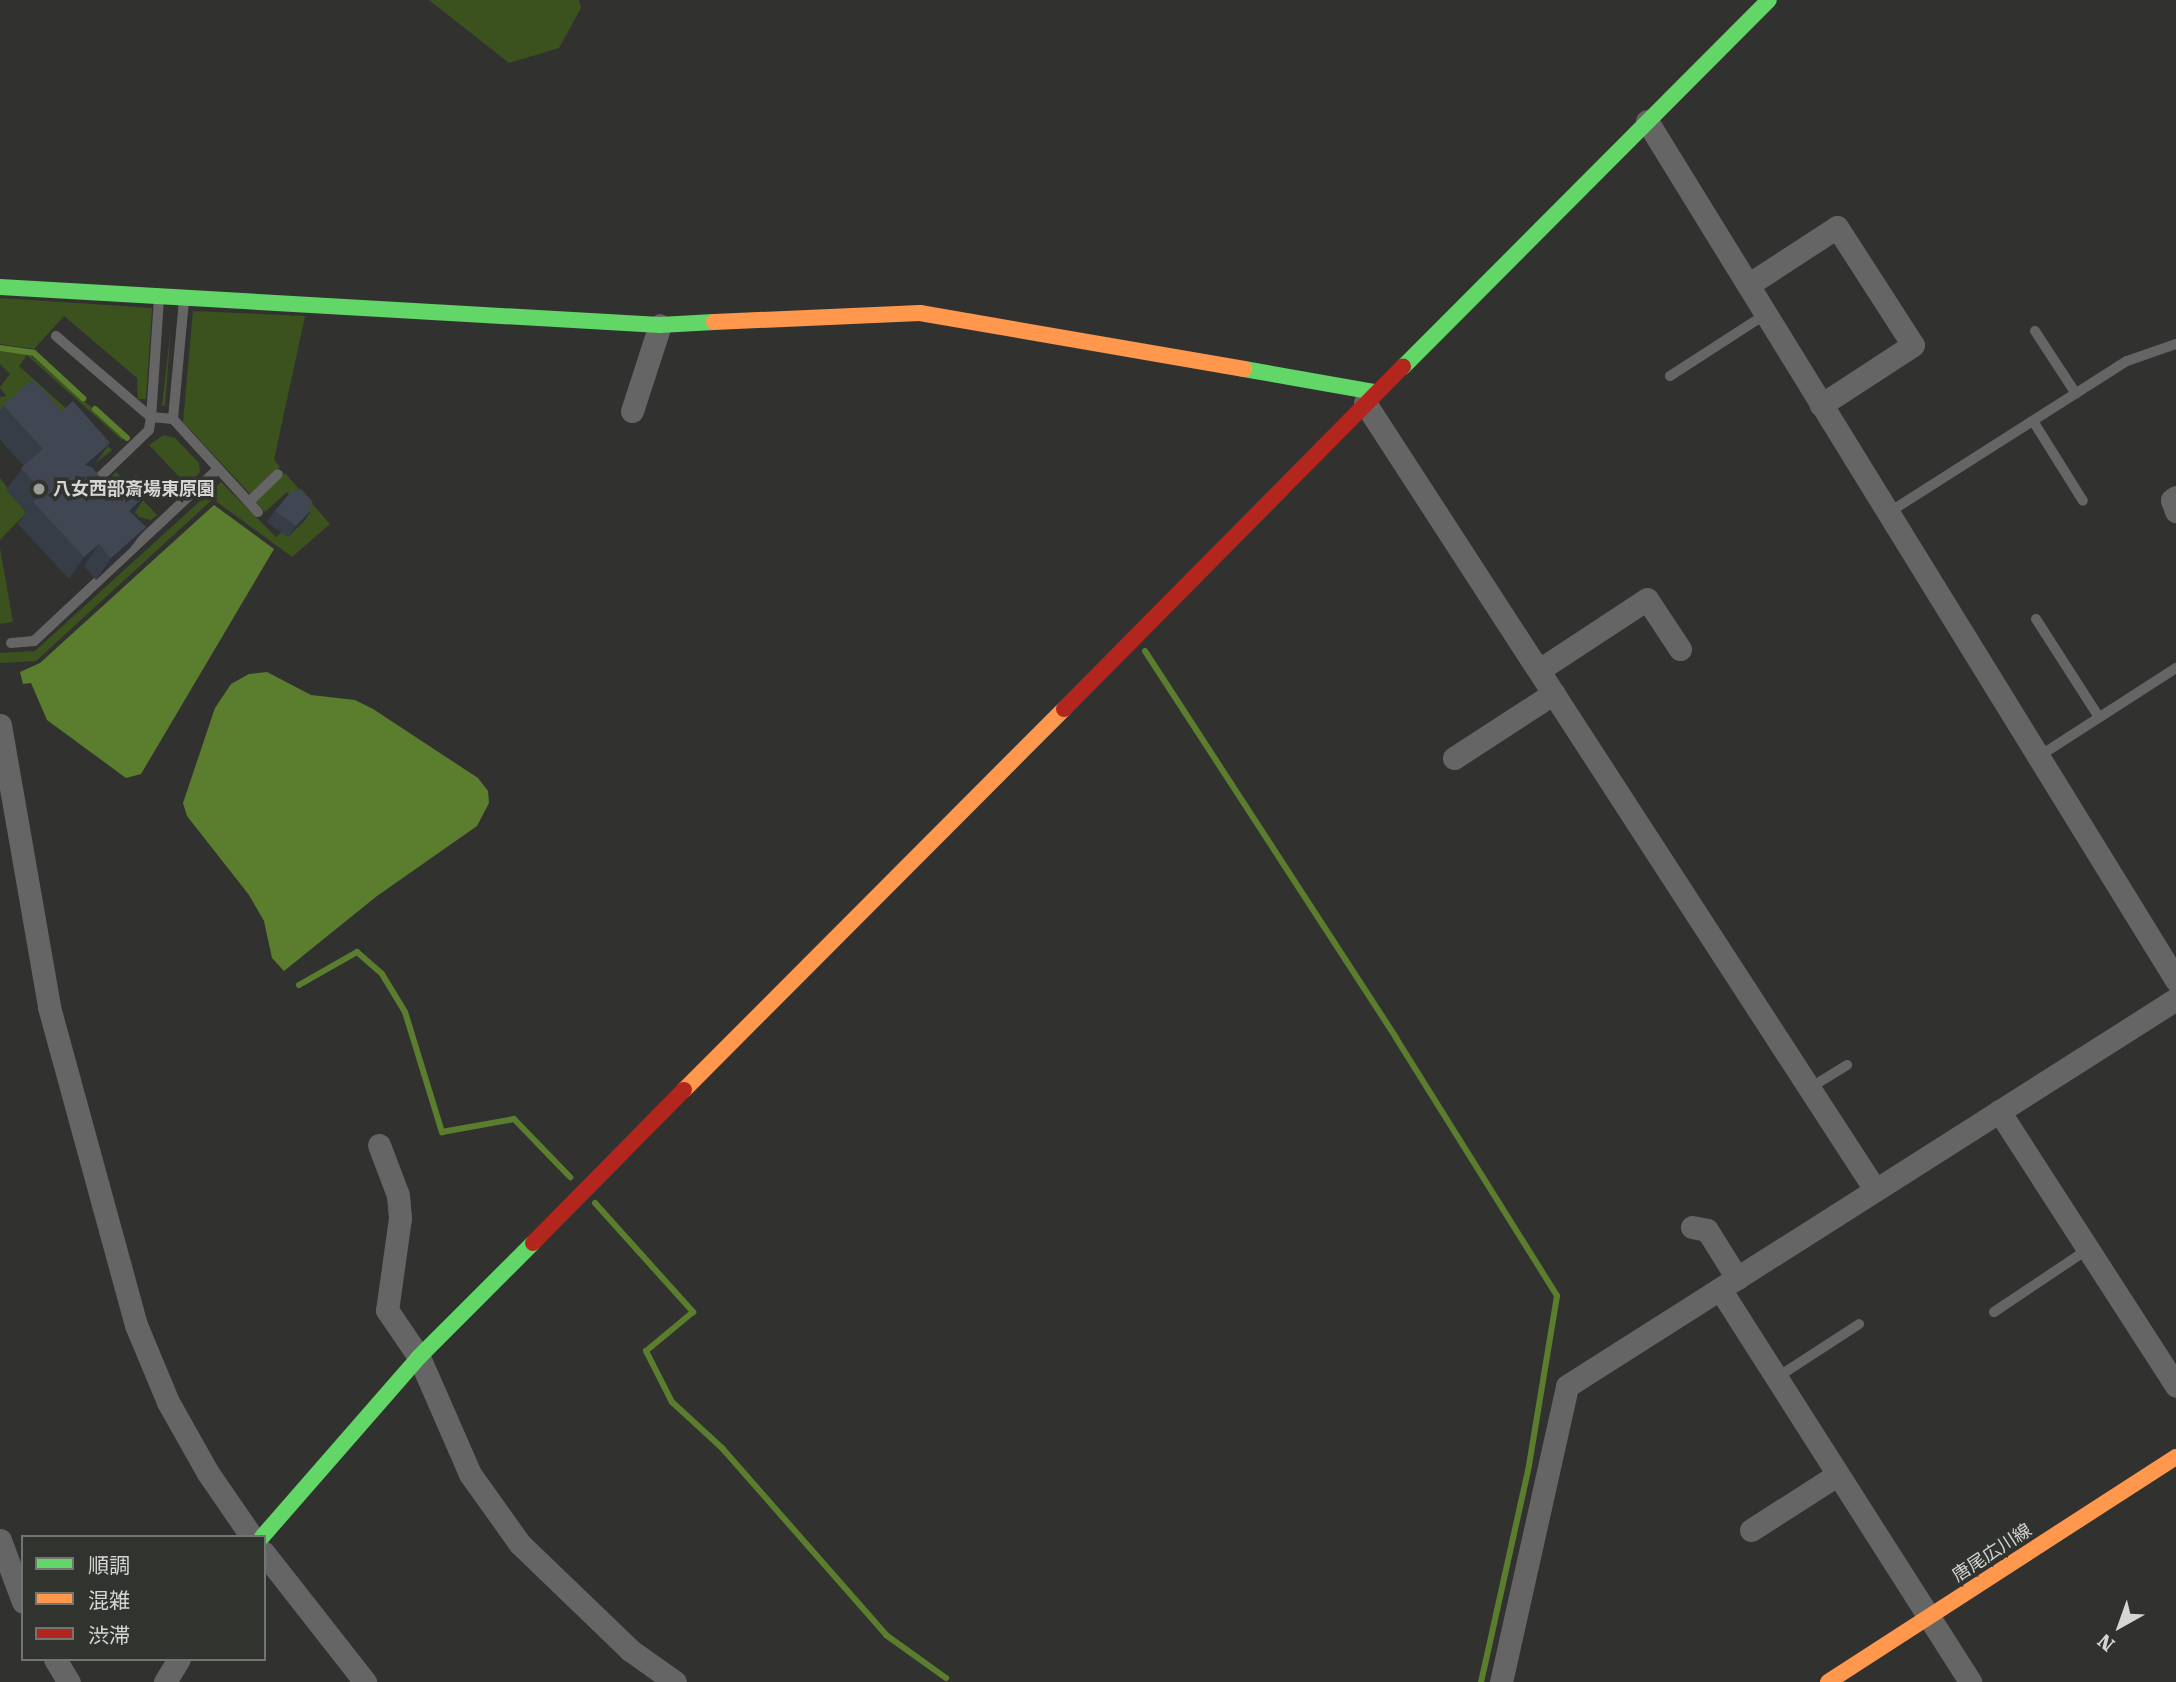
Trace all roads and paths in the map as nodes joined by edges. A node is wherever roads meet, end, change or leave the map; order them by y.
1 (1769, 0) edge
2 (1647, 121) junction
3 (1748, 285) junction
4 (0, 287) edge
5 (159, 296) junction
6 (184, 298) junction
7 (1766, 314) junction
8 (660, 325) junction
9 (2035, 331) dead end
10 (56, 336) dead end
11 (2176, 344) edge
12 (1670, 376) dead end
13 (2076, 394) junction
14 (1370, 397) junction
15 (1821, 405) junction
16 (632, 411) dead end
17 (151, 417) junction
18 (173, 419) junction
19 (2033, 421) junction
20 (218, 469) junction
21 (278, 474) dead end
22 (2176, 497) edge
23 (2083, 501) dead end
24 (111, 502) edge
25 (249, 502) junction
26 (2176, 511) edge
27 (258, 512) dead end
28 (1888, 513) junction
29 (136, 529) edge
30 (144, 538) junction
31 (2036, 619) dead end
32 (11, 643) dead end
33 (1680, 649) dead end
34 (2176, 668) edge
35 (1539, 670) junction
36 (1554, 693) junction
37 (2099, 717) junction
38 (0, 724) edge
39 (2041, 755) junction
40 (1454, 758) dead end
41 (2176, 979) edge
42 (2176, 999) edge
43 (1847, 1065) dead end
44 (1808, 1089) junction
45 (1999, 1111) junction
46 (379, 1145) dead end
47 (1874, 1188) junction
48 (1692, 1227) dead end
49 (2088, 1249) junction
50 (1729, 1284) junction
51 (1994, 1312) dead end
52 (1859, 1324) dead end
53 (419, 1357) junction
54 (1776, 1378) junction
55 (2176, 1386) edge
56 (2176, 1457) edge
57 (1837, 1475) junction
58 (1751, 1531) dead end
59 (251, 1535) edge
60 (264, 1535) edge
61 (0, 1540) edge
62 (266, 1556) edge
63 (21, 1597) edge
64 (1928, 1617) junction
65 (56, 1661) edge
66 (178, 1661) edge
67 (69, 1682) edge
68 (165, 1682) edge
69 (365, 1682) edge
70 (675, 1682) edge
71 (1501, 1682) edge
72 (1828, 1682) edge
73 (1970, 1682) edge

1 - 2 street
2 - 3 street
2 - 14 street
3 - 7 street
3 - 15 street
4 - 5 street
5 - 6 street
5 - 17 lane
6 - 8 street
6 - 18 lane
7 - 12 lane
7 - 15 street
8 - 14 street
8 - 16 street
9 - 13 lane
10 - 17 lane
11 - 13 lane
13 - 19 lane
14 - 35 street
14 - 53 street
15 - 28 street
17 - 18 lane
17 - 24 lane
18 - 20 lane
19 - 23 lane
19 - 28 lane
20 - 25 lane
20 - 30 lane
21 - 25 lane
22 - 26 street
25 - 27 lane
28 - 39 street
29 - 30 lane
30 - 32 lane
31 - 37 lane
33 - 35 street
34 - 37 lane
35 - 36 street
36 - 40 street
36 - 44 street
37 - 39 lane
38 - 59 street
39 - 41 street
42 - 45 street
43 - 44 lane
44 - 47 street
45 - 47 street
45 - 49 street
46 - 53 street
47 - 50 street
48 - 50 street
49 - 51 lane
49 - 55 street
50 - 54 street
50 - 71 street
52 - 54 lane
53 - 60 street
53 - 70 street
54 - 57 street
56 - 64 street, 唐尾広川線
57 - 58 street
57 - 64 street
61 - 63 street
62 - 69 street
64 - 72 street, 唐尾広川線
64 - 73 street
65 - 67 street
66 - 68 street

